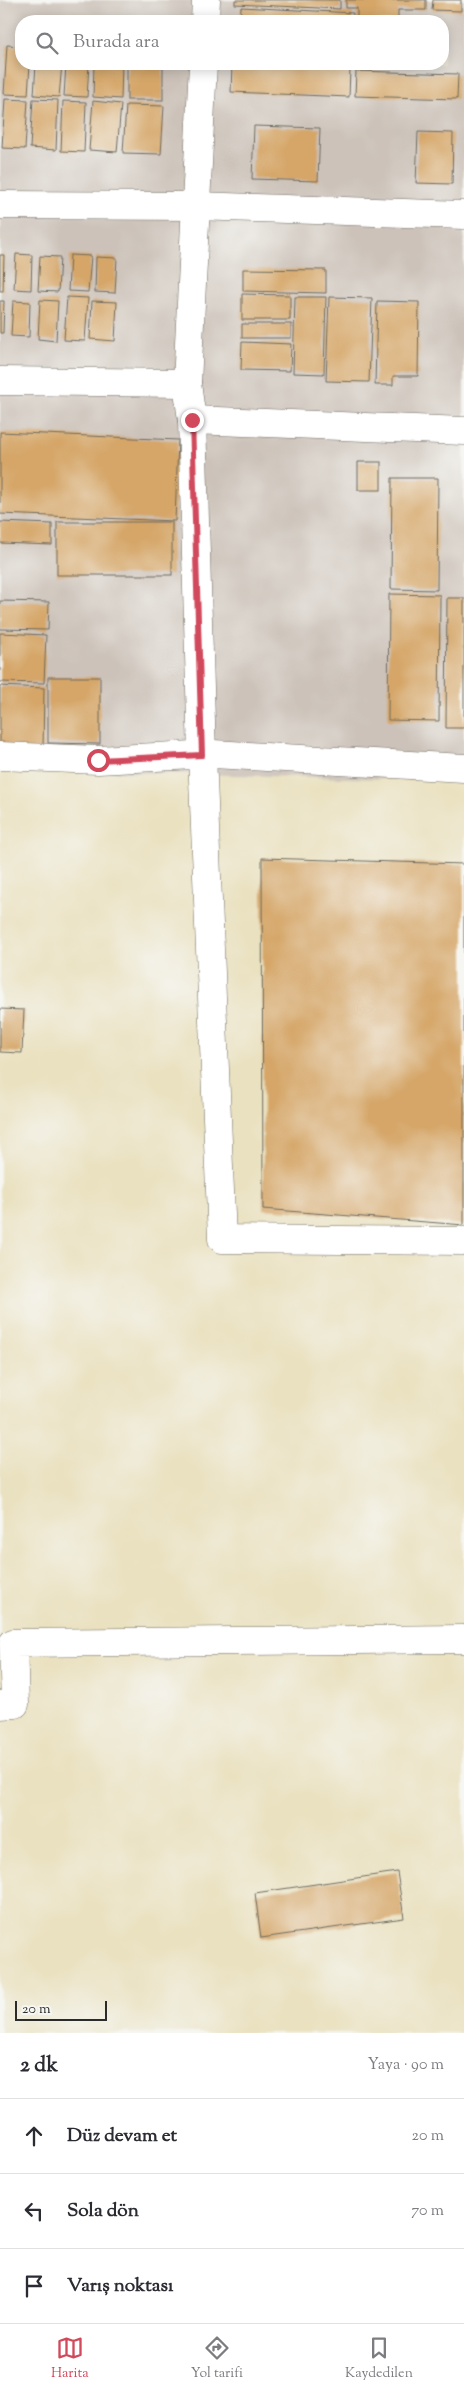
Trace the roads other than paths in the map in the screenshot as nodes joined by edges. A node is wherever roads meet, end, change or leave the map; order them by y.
1 (206, 0) edge
2 (205, 15) edge
3 (203, 70) edge
4 (0, 205) edge
5 (196, 206) junction
6 (464, 215) edge
7 (0, 381) edge
8 (187, 383) junction
9 (192, 420) junction
10 (464, 431) edge
11 (202, 755) junction
12 (0, 756) edge
13 (464, 768) edge
14 (464, 1241) edge
15 (464, 1639) edge
16 (0, 1705) edge

1 - 2 street
3 - 5 street
4 - 5 street
5 - 6 street
5 - 8 street
7 - 8 street
8 - 9 street
9 - 10 street
9 - 11 street
11 - 12 street
11 - 13 street
11 - 14 street
15 - 16 street

